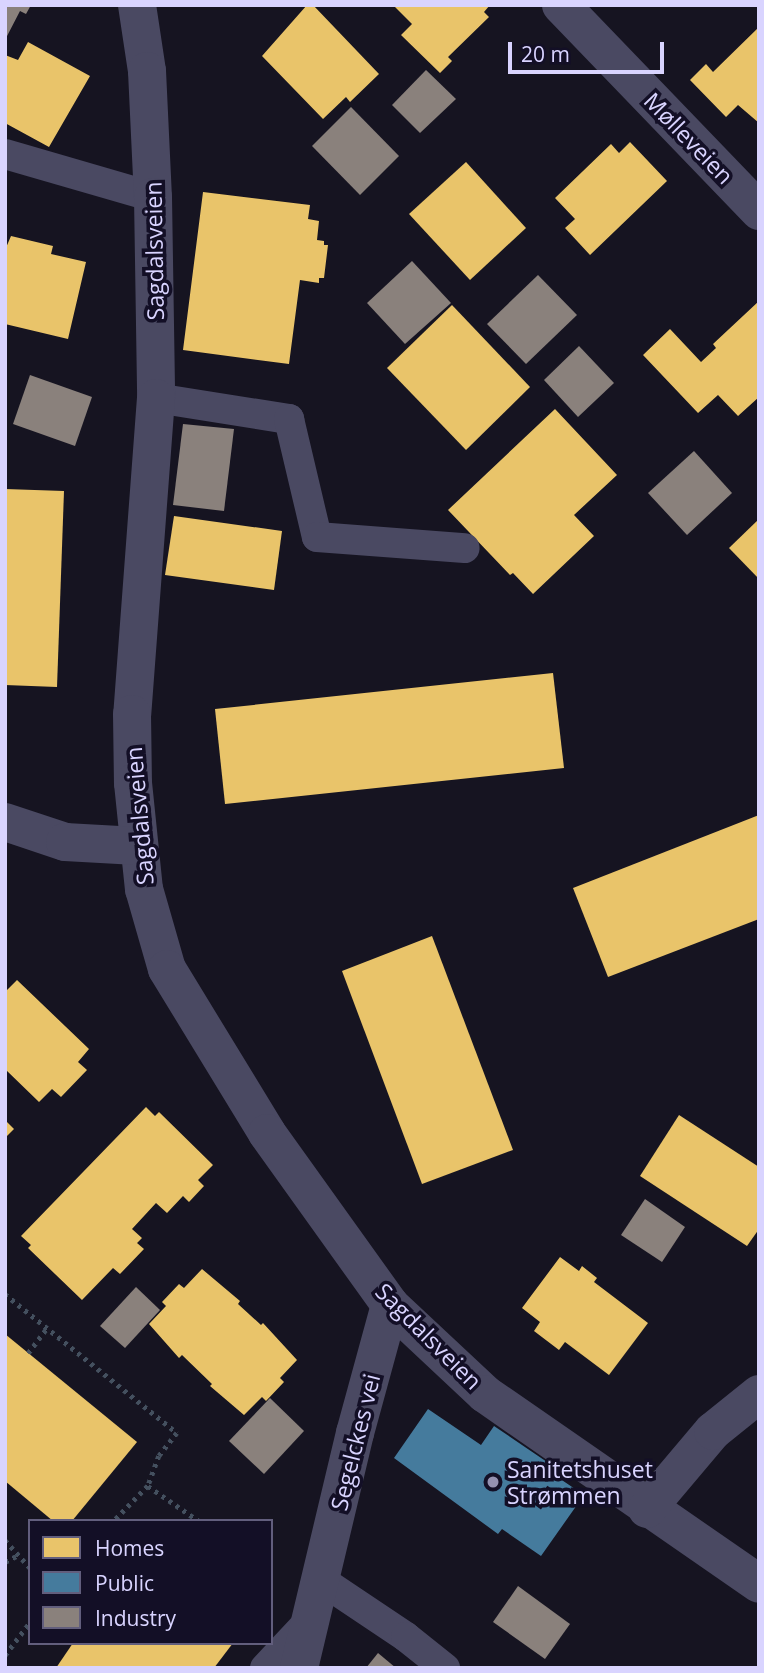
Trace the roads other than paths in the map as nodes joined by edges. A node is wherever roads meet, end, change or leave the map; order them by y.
1 (137, 5) edge
2 (561, 5) edge
3 (5, 154) edge
4 (153, 197) junction
5 (759, 211) edge
6 (156, 398) junction
7 (465, 548) dead end
8 (10, 831) edge
9 (137, 846) junction
10 (390, 1305) junction
11 (759, 1394) edge
12 (647, 1509) junction
13 (321, 1580) junction
14 (759, 1584) edge
15 (310, 1620) junction
16 (265, 1668) edge
17 (299, 1668) edge
18 (445, 1668) edge

1 - 4 street, Sagdalsveien
2 - 5 street, Mølleveien
3 - 4 lane
4 - 6 street, Sagdalsveien
6 - 7 lane
6 - 9 street, Sagdalsveien
8 - 9 street
9 - 10 street, Sagdalsveien
10 - 12 street, Sagdalsveien
10 - 13 street, Segelckes vei
11 - 12 street
12 - 14 street, Sagdalsveien
13 - 15 street, Segelckes vei
13 - 18 lane
15 - 16 lane
15 - 17 street, Segelckes vei

